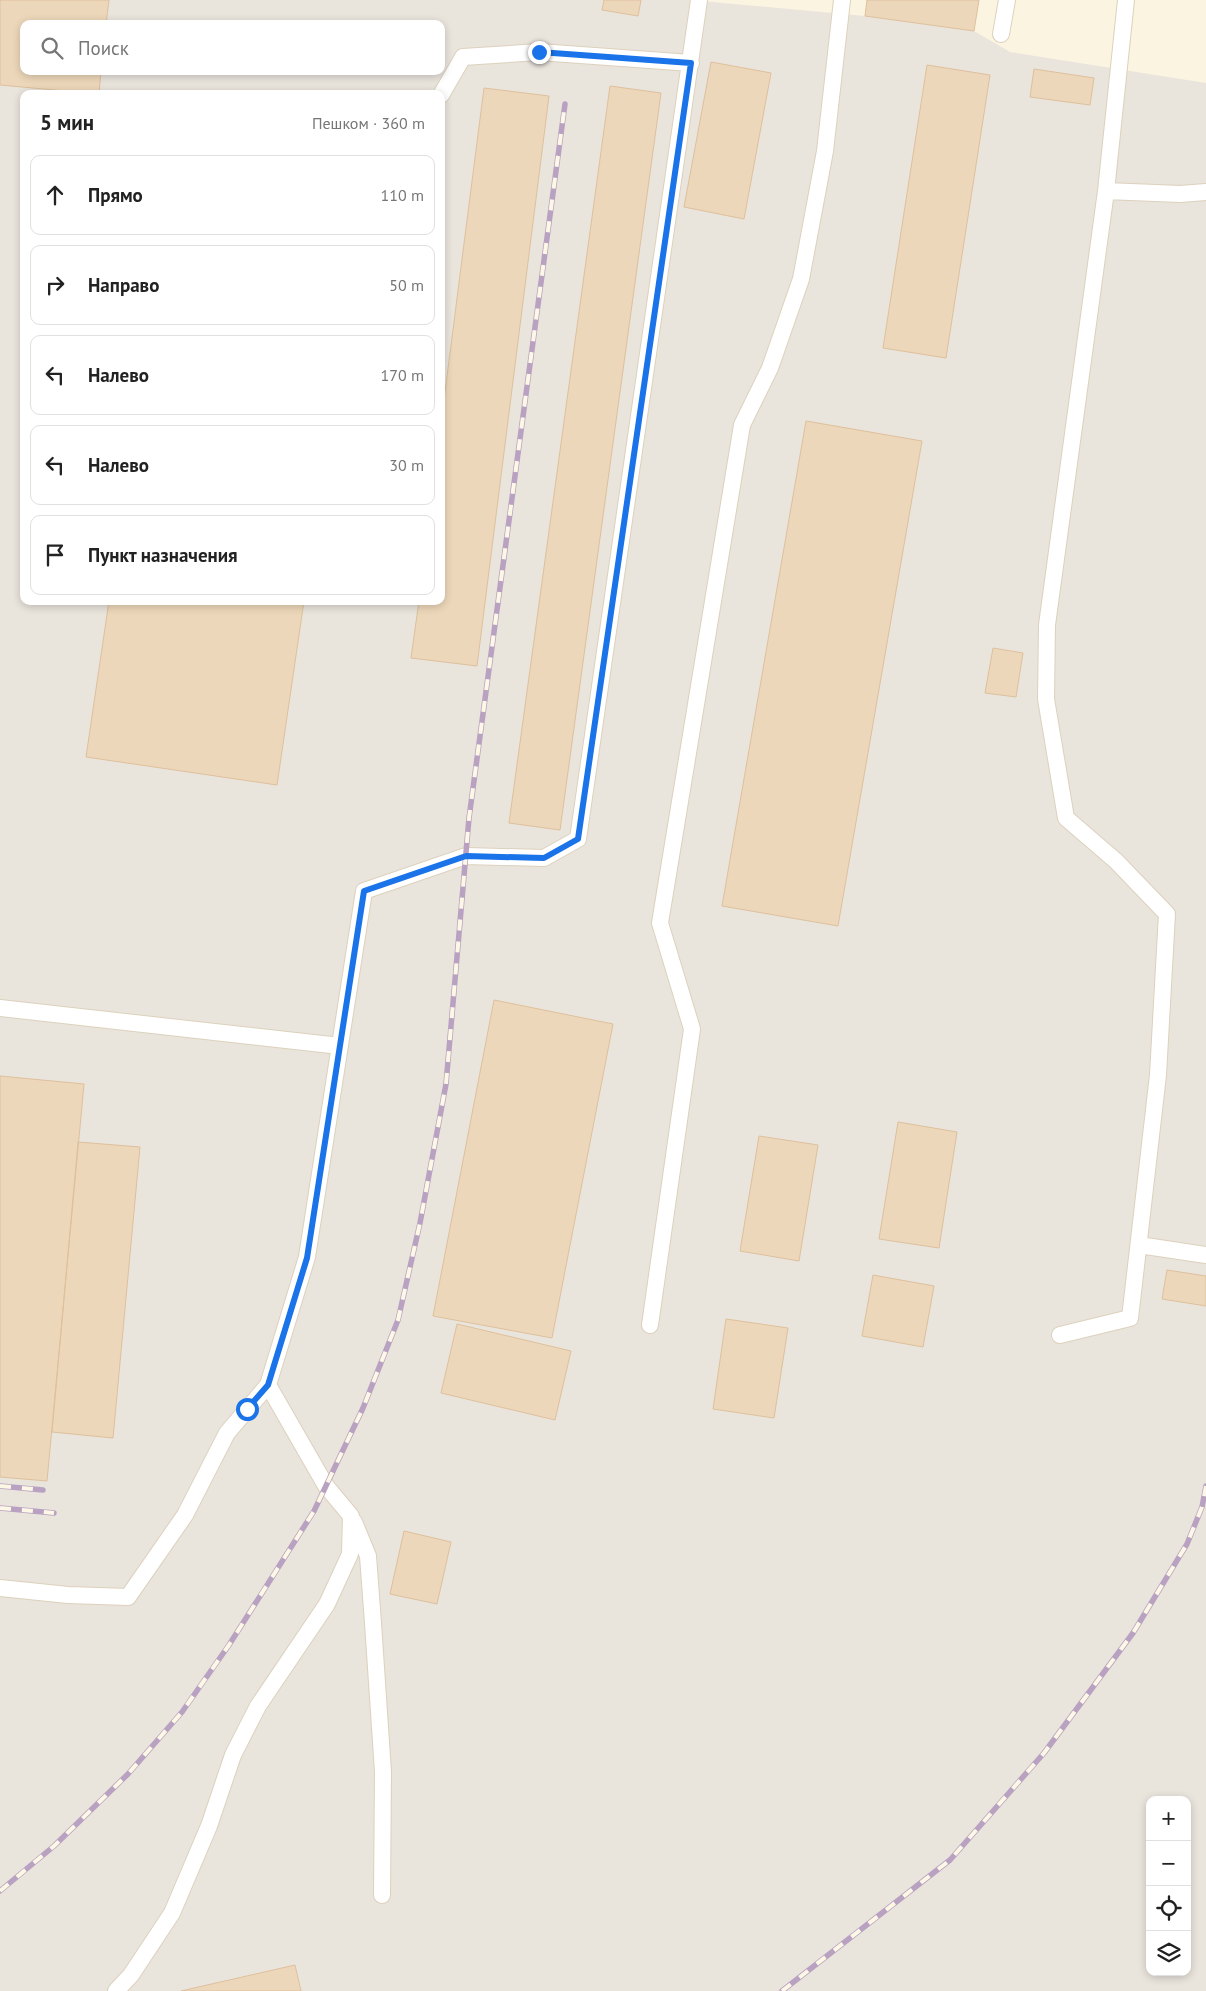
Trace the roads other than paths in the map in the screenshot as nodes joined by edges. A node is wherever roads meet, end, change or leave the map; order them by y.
1 (699, 0) edge
2 (842, 0) edge
3 (1007, 0) edge
4 (1126, 0) edge
5 (1001, 34) dead end
6 (691, 63) junction
7 (444, 90) edge
8 (1106, 191) junction
9 (1206, 192) edge
10 (0, 1008) edge
11 (340, 1046) junction
12 (1139, 1245) junction
13 (1206, 1255) edge
14 (650, 1325) dead end
15 (1060, 1335) dead end
16 (268, 1385) junction
17 (351, 1516) junction
18 (0, 1588) edge
19 (382, 1895) dead end
20 (116, 1991) edge

1 - 6 lane
2 - 14 lane
3 - 5 lane
4 - 8 lane
6 - 7 lane
6 - 11 lane
8 - 9 lane
8 - 12 lane
10 - 11 lane
11 - 16 lane
12 - 13 lane
12 - 15 lane
16 - 17 lane
16 - 18 lane
17 - 19 lane
17 - 20 lane

